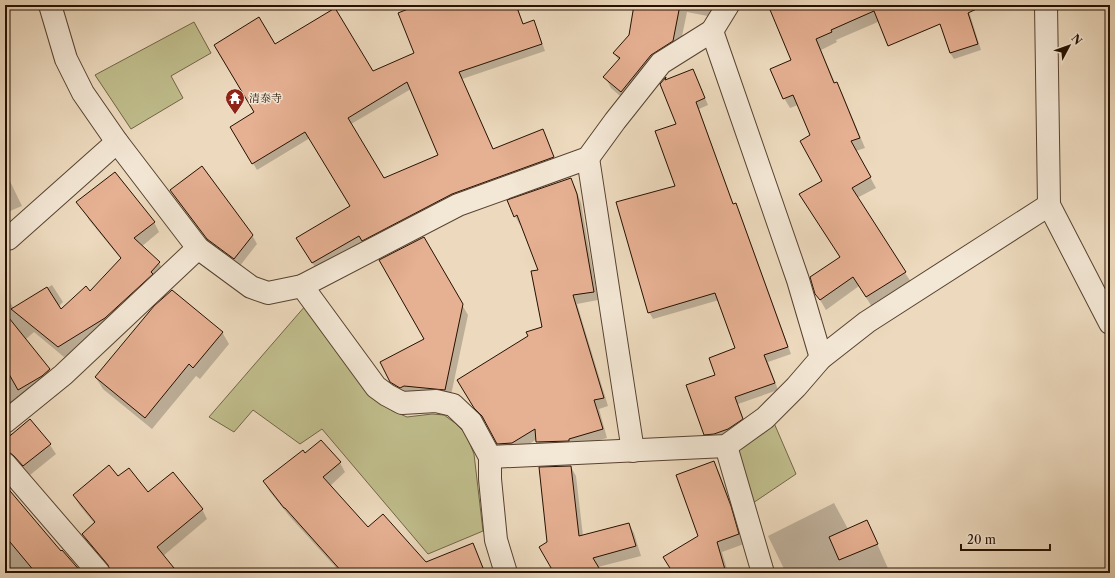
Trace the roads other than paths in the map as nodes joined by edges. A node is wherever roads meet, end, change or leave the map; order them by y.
1 (50, 5) edge
2 (728, 5) edge
3 (1046, 5) edge
4 (712, 31) junction
5 (117, 142) junction
6 (588, 158) junction
7 (1049, 205) junction
8 (8, 239) dead end
9 (198, 248) junction
10 (302, 286) junction
11 (1110, 322) edge
12 (821, 358) junction
13 (5, 422) edge
14 (726, 446) junction
15 (633, 451) junction
16 (490, 457) junction
17 (5, 464) edge
18 (99, 573) edge
19 (506, 573) edge
20 (763, 573) edge

1 - 5 street
2 - 4 street
3 - 7 street
4 - 6 street
4 - 12 street
5 - 8 street
5 - 9 street
6 - 10 street
6 - 15 street
7 - 11 street
7 - 12 street
9 - 10 street
9 - 13 street
10 - 16 street
12 - 14 street
14 - 15 street
14 - 20 street
15 - 16 street
16 - 19 street
17 - 18 street

